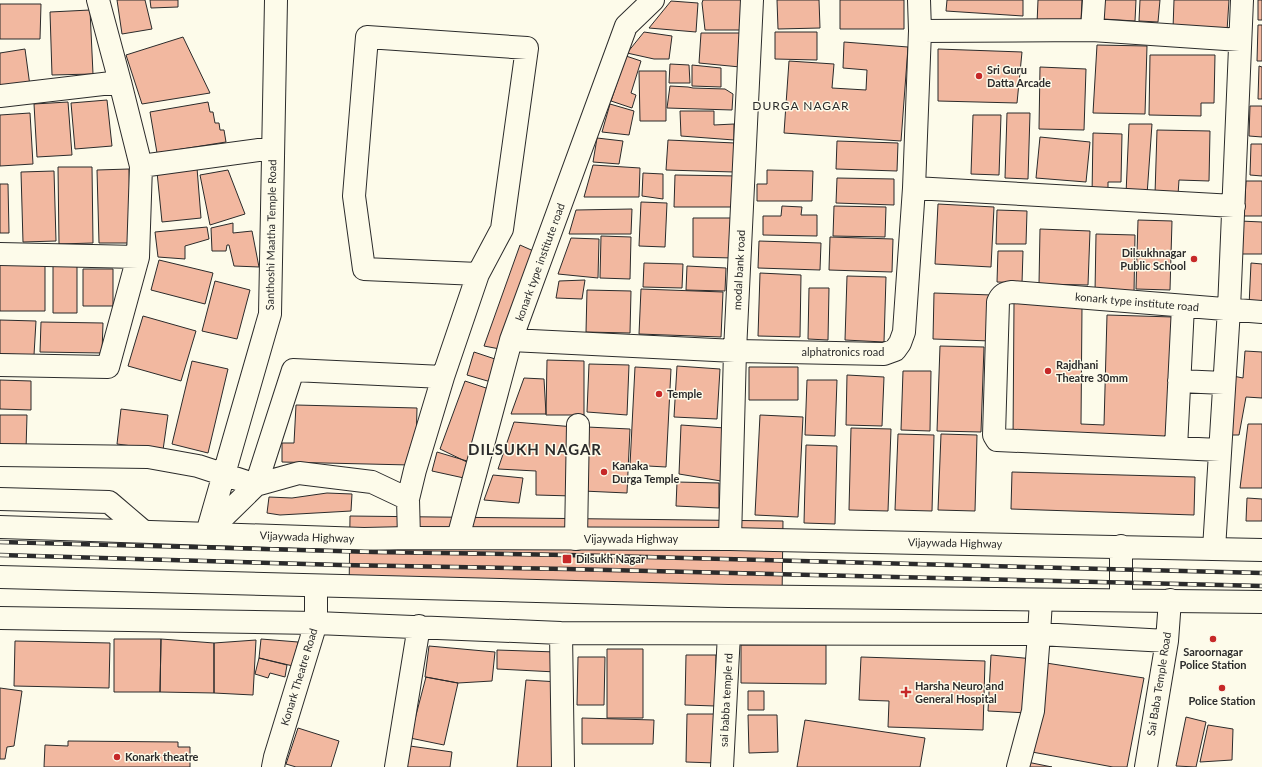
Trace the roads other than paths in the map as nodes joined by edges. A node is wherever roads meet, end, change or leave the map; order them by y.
1 (98, 0) edge
2 (276, 0) edge
3 (653, 0) edge
4 (752, 0) edge
5 (918, 0) edge
6 (1094, 0) edge
7 (1242, 0) edge
8 (1092, 30) junction
9 (920, 31) junction
10 (1240, 40) junction
11 (120, 82) junction
12 (0, 96) edge
13 (273, 148) junction
14 (141, 166) junction
15 (914, 188) junction
16 (1234, 206) junction
17 (0, 254) edge
18 (138, 257) junction
19 (478, 274) junction
20 (1183, 306) junction
21 (1229, 309) junction
22 (1262, 312) edge
23 (511, 340) junction
24 (735, 351) junction
25 (0, 365) edge
26 (443, 377) junction
27 (1179, 381) junction
28 (1224, 383) junction
29 (578, 425) dead end
30 (1176, 448) junction
31 (1220, 450) junction
32 (0, 455) edge
33 (224, 475) junction
34 (256, 485) junction
35 (0, 499) edge
36 (408, 499) junction
37 (0, 527) edge
38 (143, 531) junction
39 (207, 533) junction
40 (409, 538) junction
41 (458, 538) junction
42 (576, 539) junction
43 (730, 539) junction
44 (1121, 546) junction
45 (1214, 549) junction
46 (1262, 550) edge
47 (0, 577) edge
48 (316, 586) junction
49 (1041, 600) junction
50 (1121, 600) junction
51 (1170, 600) junction
52 (1262, 602) edge
53 (0, 618) edge
54 (316, 622) junction
55 (419, 626) junction
56 (561, 633) junction
57 (729, 634) junction
58 (1040, 634) junction
59 (1167, 641) junction
60 (273, 767) edge
61 (396, 767) edge
62 (563, 767) edge
63 (722, 767) edge
64 (1018, 767) edge
65 (1146, 767) edge

1 - 11 main road
2 - 13 main road, Santhoshi Maatha Temple Road
3 - 23 main road, konark type institute road
4 - 24 main road, modal bank road
5 - 9 main road, alphatronics road
6 - 8 main road
7 - 10 main road
8 - 9 main road
8 - 10 main road
9 - 15 main road, alphatronics road
10 - 16 main road
11 - 12 main road
11 - 14 main road
13 - 14 main road
13 - 33 main road, Santhoshi Maatha Temple Road
14 - 18 main road
15 - 16 main road
15 - 24 main road, alphatronics road
16 - 21 main road
17 - 18 main road
18 - 25 main road
19 - 19 main road
19 - 26 main road
20 - 21 main road, konark type institute road
20 - 27 main road
20 - 30 main road, konark type institute road
21 - 22 main road, konark type institute road
21 - 28 main road
23 - 24 main road, alphatronics road
23 - 41 main road, konark type institute road
24 - 43 main road, modal bank road
26 - 34 main road
26 - 36 main road
27 - 28 main road
27 - 30 main road
28 - 31 main road
29 - 42 main road
30 - 31 main road
31 - 45 main road
32 - 33 main road
33 - 34 main road
33 - 39 main road, Santhoshi Maatha Temple Road
34 - 36 main road
34 - 39 main road
35 - 38 main road
36 - 40 main road
37 - 38 main road, Vijaywada Highway
38 - 39 main road, Vijaywada Highway
39 - 40 main road, Vijaywada Highway
40 - 41 main road, Vijaywada Highway
41 - 42 main road, Vijaywada Highway
42 - 43 main road, Vijaywada Highway
43 - 44 main road, Vijaywada Highway
44 - 45 main road, Vijaywada Highway
44 - 50 main road
45 - 46 main road, Vijaywada Highway
47 - 48 main road
48 - 49 main road
48 - 54 main road, Konark Theatre Road
49 - 50 main road
49 - 58 main road
50 - 51 main road
51 - 52 main road
51 - 59 main road, Sai Baba Temple Road
53 - 54 main road
54 - 55 main road
54 - 60 main road, Konark Theatre Road
55 - 56 main road
55 - 61 main road
56 - 57 main road
56 - 62 main road
57 - 58 main road
57 - 63 main road, sai babba temple rd
58 - 59 main road
58 - 64 main road
59 - 65 main road, Sai Baba Temple Road

